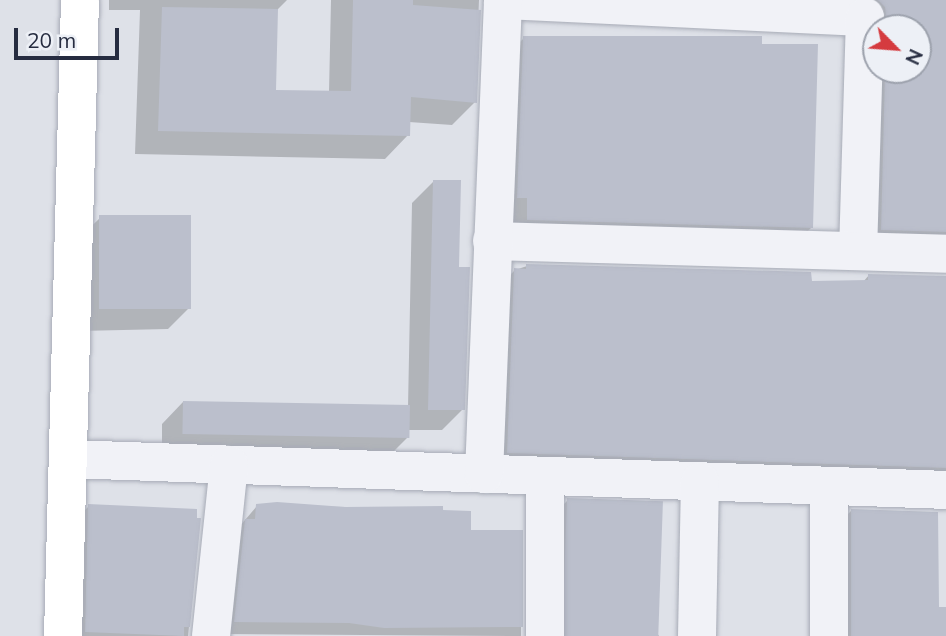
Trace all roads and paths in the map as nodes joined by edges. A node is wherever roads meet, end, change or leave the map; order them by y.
1 (80, 0) edge
2 (503, 0) edge
3 (846, 8) edge
4 (492, 241) junction
5 (858, 251) junction
6 (946, 254) edge
7 (69, 459) junction
8 (229, 465) junction
9 (484, 474) junction
10 (545, 477) junction
11 (700, 482) junction
12 (829, 486) junction
13 (946, 490) edge
14 (63, 636) edge
15 (211, 636) edge
16 (545, 636) edge
17 (697, 636) edge
18 (829, 636) edge

1 - 7 street
2 - 3 street
2 - 4 street
3 - 5 street
4 - 5 street
4 - 9 street
5 - 6 street
7 - 8 street
7 - 14 street
8 - 9 street
8 - 15 street
9 - 10 street
10 - 11 street
10 - 16 street
11 - 12 street
11 - 17 street
12 - 13 street
12 - 18 street

